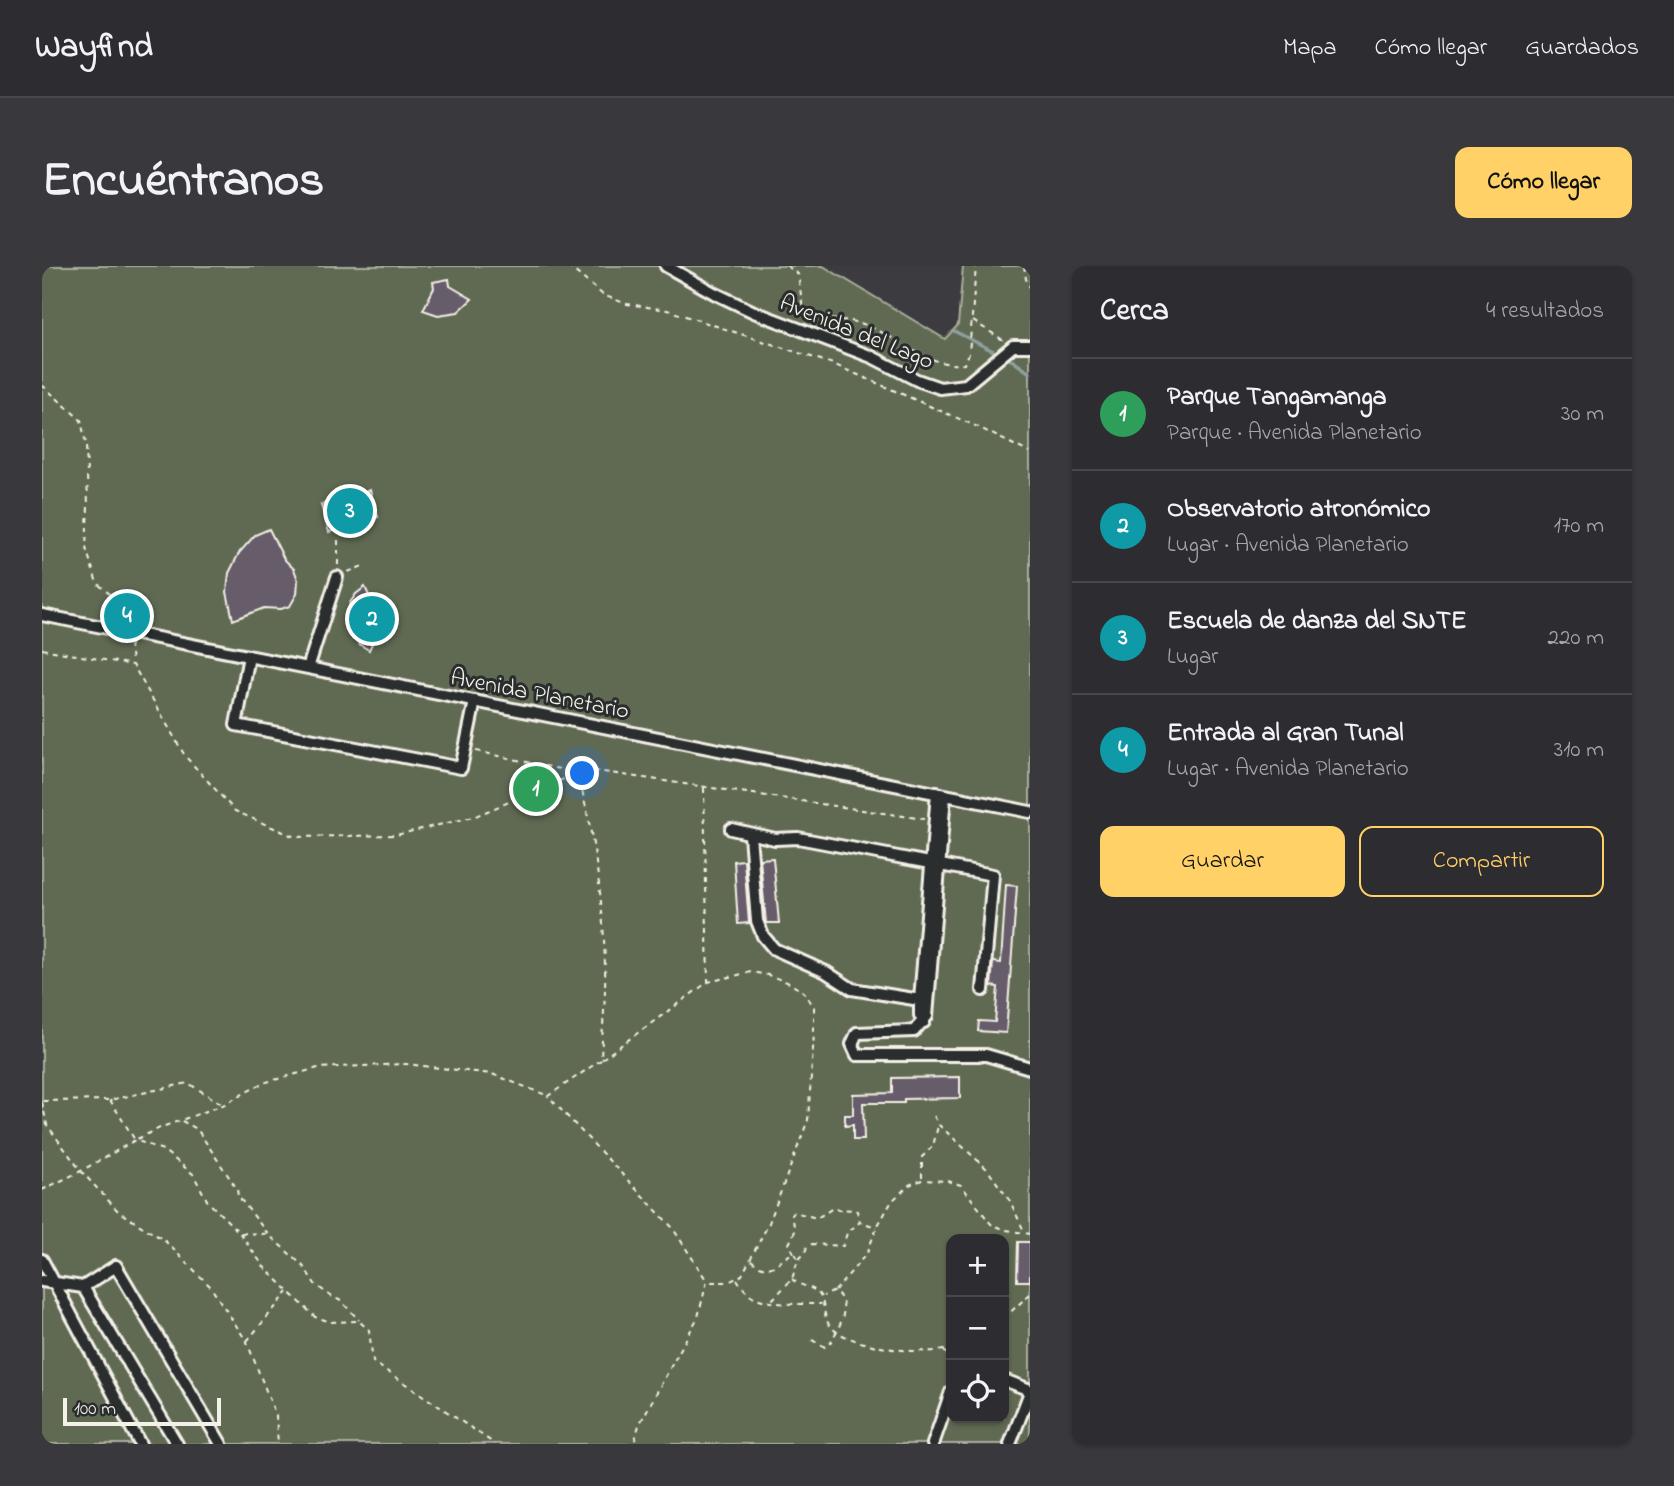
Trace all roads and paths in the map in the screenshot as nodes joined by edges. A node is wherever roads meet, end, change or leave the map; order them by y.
1 (568, 266) edge
2 (666, 266) edge
3 (787, 266) edge
4 (976, 266) edge
5 (1024, 266) edge
6 (1030, 288) edge
7 (972, 320) junction
8 (1030, 346) edge
9 (1006, 352) junction
10 (42, 385) edge
11 (1030, 453) edge
12 (338, 538) dead end
13 (363, 566) dead end
14 (337, 577) junction
15 (42, 615) edge
16 (128, 632) junction
17 (42, 649) edge
18 (249, 656) junction
19 (133, 665) junction
20 (308, 668) junction
21 (475, 701) junction
22 (465, 749) junction
23 (578, 773) junction
24 (704, 787) junction
25 (941, 794) junction
26 (1030, 812) edge
27 (935, 820) junction
28 (731, 829) dead end
29 (750, 835) junction
30 (935, 864) junction
31 (708, 982) junction
32 (983, 990) dead end
33 (920, 1000) junction
34 (923, 1022) junction
35 (601, 1060) junction
36 (1030, 1068) edge
37 (548, 1096) junction
38 (110, 1100) junction
39 (42, 1101) edge
40 (223, 1105) junction
41 (934, 1116) dead end
42 (181, 1121) junction
43 (939, 1125) junction
44 (135, 1140) junction
45 (81, 1171) junction
46 (922, 1180) junction
47 (42, 1190) edge
48 (860, 1222) junction
49 (877, 1227) junction
50 (1024, 1231) junction
51 (239, 1233) junction
52 (268, 1234) junction
53 (1030, 1234) edge
54 (794, 1253) junction
55 (751, 1259) junction
56 (42, 1260) edge
57 (799, 1260) junction
58 (736, 1279) junction
59 (792, 1279) junction
60 (42, 1281) edge
61 (708, 1282) junction
62 (55, 1285) junction
63 (83, 1287) junction
64 (835, 1291) junction
65 (288, 1292) junction
66 (1030, 1294) edge
67 (822, 1297) junction
68 (771, 1301) junction
69 (822, 1304) junction
70 (1009, 1313) edge
71 (359, 1321) junction
72 (837, 1332) junction
73 (812, 1340) dead end
74 (247, 1342) junction
75 (944, 1351) edge
76 (1009, 1382) edge
77 (1030, 1391) edge
78 (946, 1406) edge
79 (140, 1444) edge
80 (177, 1444) edge
81 (221, 1444) edge
82 (278, 1444) edge
83 (495, 1444) edge
84 (634, 1444) edge
85 (933, 1444) edge
86 (1010, 1444) edge

1 - 11 path
2 - 9 street, Avenida del Lago
3 - 7 path
4 - 7 path
5 - 6 path
7 - 9 path
8 - 9 street
10 - 16 path
12 - 14 path
13 - 14 path
14 - 20 street
15 - 16 street, Avenida Planetario
16 - 18 street, Avenida Planetario
16 - 19 path
17 - 19 path
18 - 20 street, Avenida Planetario
18 - 22 street
19 - 23 path
20 - 21 street, Avenida Planetario
21 - 22 street
21 - 25 street, Avenida Planetario
22 - 23 path
23 - 24 path
23 - 35 path
24 - 27 path
24 - 31 path
25 - 26 street, Avenida Planetario
25 - 27 street
25 - 30 street
27 - 30 street
28 - 29 street
29 - 30 street
29 - 33 street
30 - 32 street
30 - 33 street
30 - 34 street
31 - 35 path
31 - 55 path
33 - 34 street
34 - 36 street
35 - 37 path
37 - 40 path
37 - 61 path
38 - 39 path
38 - 40 path
38 - 44 path
39 - 45 path
40 - 42 path
41 - 43 path
42 - 44 path
42 - 52 path
43 - 46 path
43 - 50 path
44 - 45 path
44 - 51 path
45 - 47 path
45 - 74 path
46 - 49 path
46 - 50 path
48 - 49 path
48 - 54 path
48 - 57 path
49 - 64 path
50 - 53 path
51 - 52 path
51 - 65 path
52 - 71 path
54 - 55 path
54 - 57 path
55 - 58 path
56 - 62 street
57 - 59 path
58 - 61 path
58 - 68 path
59 - 67 path
59 - 68 path
60 - 62 street
61 - 84 path
62 - 63 street
62 - 79 street
63 - 80 street
63 - 81 street
64 - 67 path
64 - 72 path
65 - 71 path
65 - 74 path
66 - 70 path
67 - 69 path
68 - 69 path
69 - 72 path
71 - 83 path
72 - 73 path
72 - 75 path
74 - 82 path
76 - 77 street
77 - 86 street
78 - 85 street

